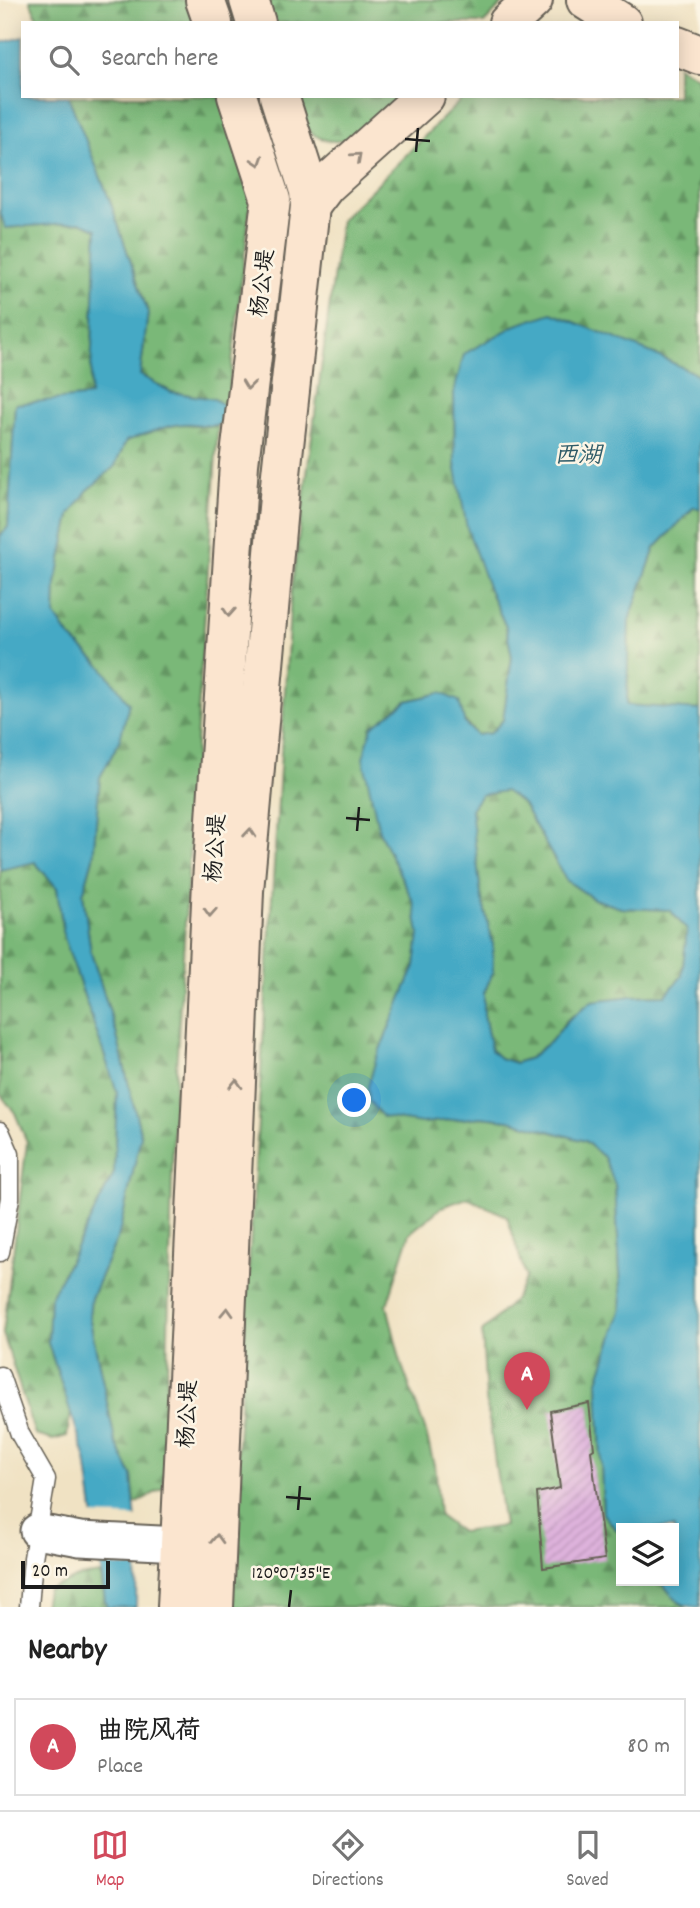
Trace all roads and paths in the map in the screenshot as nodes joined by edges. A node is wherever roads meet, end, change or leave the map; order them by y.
1 (205, 0) edge
2 (248, 0) edge
3 (533, 0) edge
4 (586, 0) edge
5 (212, 21) edge
6 (255, 21) edge
7 (510, 21) edge
8 (619, 21) edge
9 (679, 47) edge
10 (700, 55) edge
11 (238, 98) edge
12 (280, 98) edge
13 (423, 98) edge
14 (310, 206) junction
15 (0, 1131) edge
16 (0, 1252) edge
17 (0, 1376) edge
18 (37, 1531) junction
19 (180, 1544) junction
20 (29, 1607) edge
21 (177, 1607) edge
22 (214, 1607) edge

1 - 5 main road
2 - 6 main road
3 - 7 main road
4 - 8 main road
9 - 10 main road
11 -> 19 main road, 杨公堤
12 - 14 main road, 杨公堤
14 -> 13 main road
22 -> 14 main road, 杨公堤
15 - 16 lane
17 - 18 lane
18 - 19 street
18 - 20 lane
19 - 21 main road, 杨公堤

